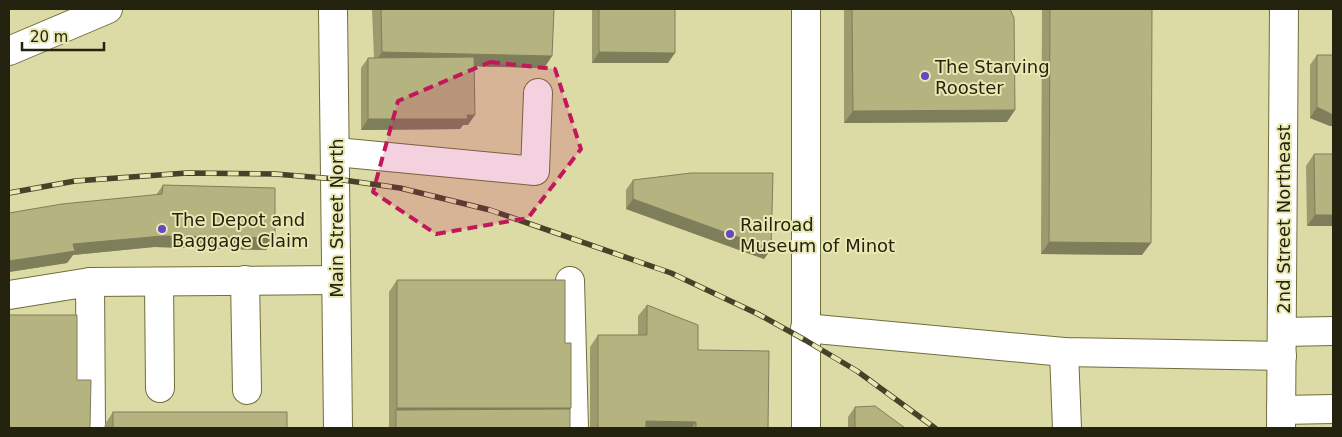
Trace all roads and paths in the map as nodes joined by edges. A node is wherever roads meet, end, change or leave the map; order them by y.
1 (108, 9) edge
2 (333, 9) edge
3 (806, 9) edge
4 (1284, 9) edge
5 (9, 51) edge
6 (538, 93) dead end
7 (336, 152) junction
8 (245, 280) junction
9 (336, 280) junction
10 (570, 281) dead end
11 (90, 282) junction
12 (159, 282) junction
13 (9, 294) edge
14 (805, 328) junction
15 (1333, 331) edge
16 (1282, 344) junction
17 (1064, 352) junction
18 (160, 388) dead end
19 (247, 390) dead end
20 (1333, 408) edge
21 (1281, 419) edge
22 (91, 428) edge
23 (338, 428) edge
24 (574, 428) edge
25 (806, 428) edge
26 (1067, 428) edge

1 - 5 street
2 - 7 street, Main Street North
3 - 14 street
4 - 16 street, 2nd Street Northeast
6 - 7 street
7 - 9 street, Main Street North
8 - 9 street
8 - 12 street
8 - 19 street
9 - 23 street, Main Street North
10 - 24 street
11 - 12 street
11 - 13 street
11 - 22 street
12 - 18 street
14 - 17 street
14 - 25 street
15 - 16 street
16 - 17 street
16 - 21 street, 2nd Street Northeast
17 - 26 street
20 - 21 street

